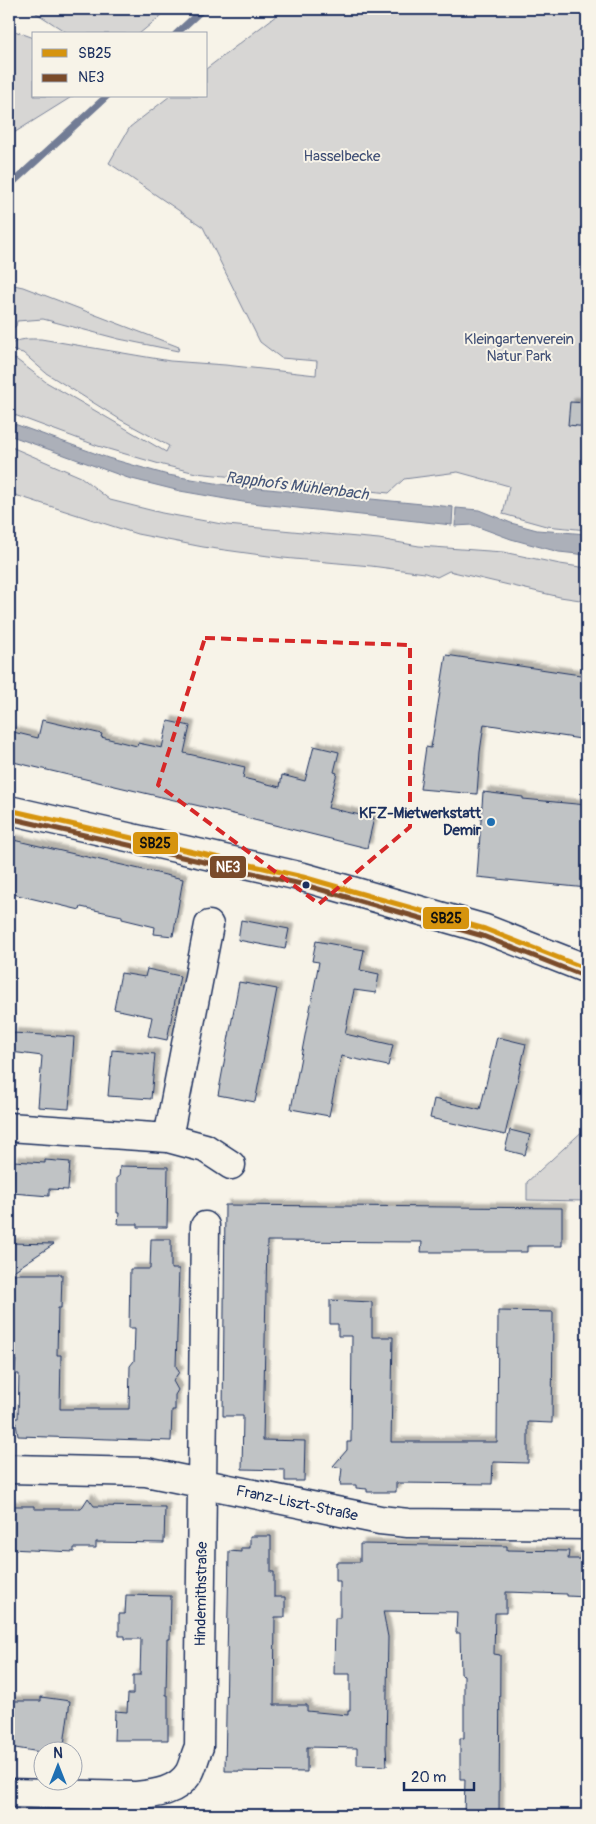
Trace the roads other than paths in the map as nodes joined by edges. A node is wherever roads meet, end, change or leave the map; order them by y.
1 (9, 810) edge
2 (209, 925) dead end
3 (587, 969) edge
4 (9, 1127) edge
5 (168, 1138) junction
6 (230, 1165) dead end
7 (205, 1226) dead end
8 (9, 1469) edge
9 (202, 1483) junction
10 (587, 1525) edge
11 (9, 1793) edge

1 - 3 street
2 - 5 street
4 - 5 street
5 - 6 street
7 - 9 street, Hindemithstraße
8 - 9 street, Franz-Liszt-Straße
9 - 10 street, Franz-Liszt-Straße
9 - 11 street, Hindemithstraße

